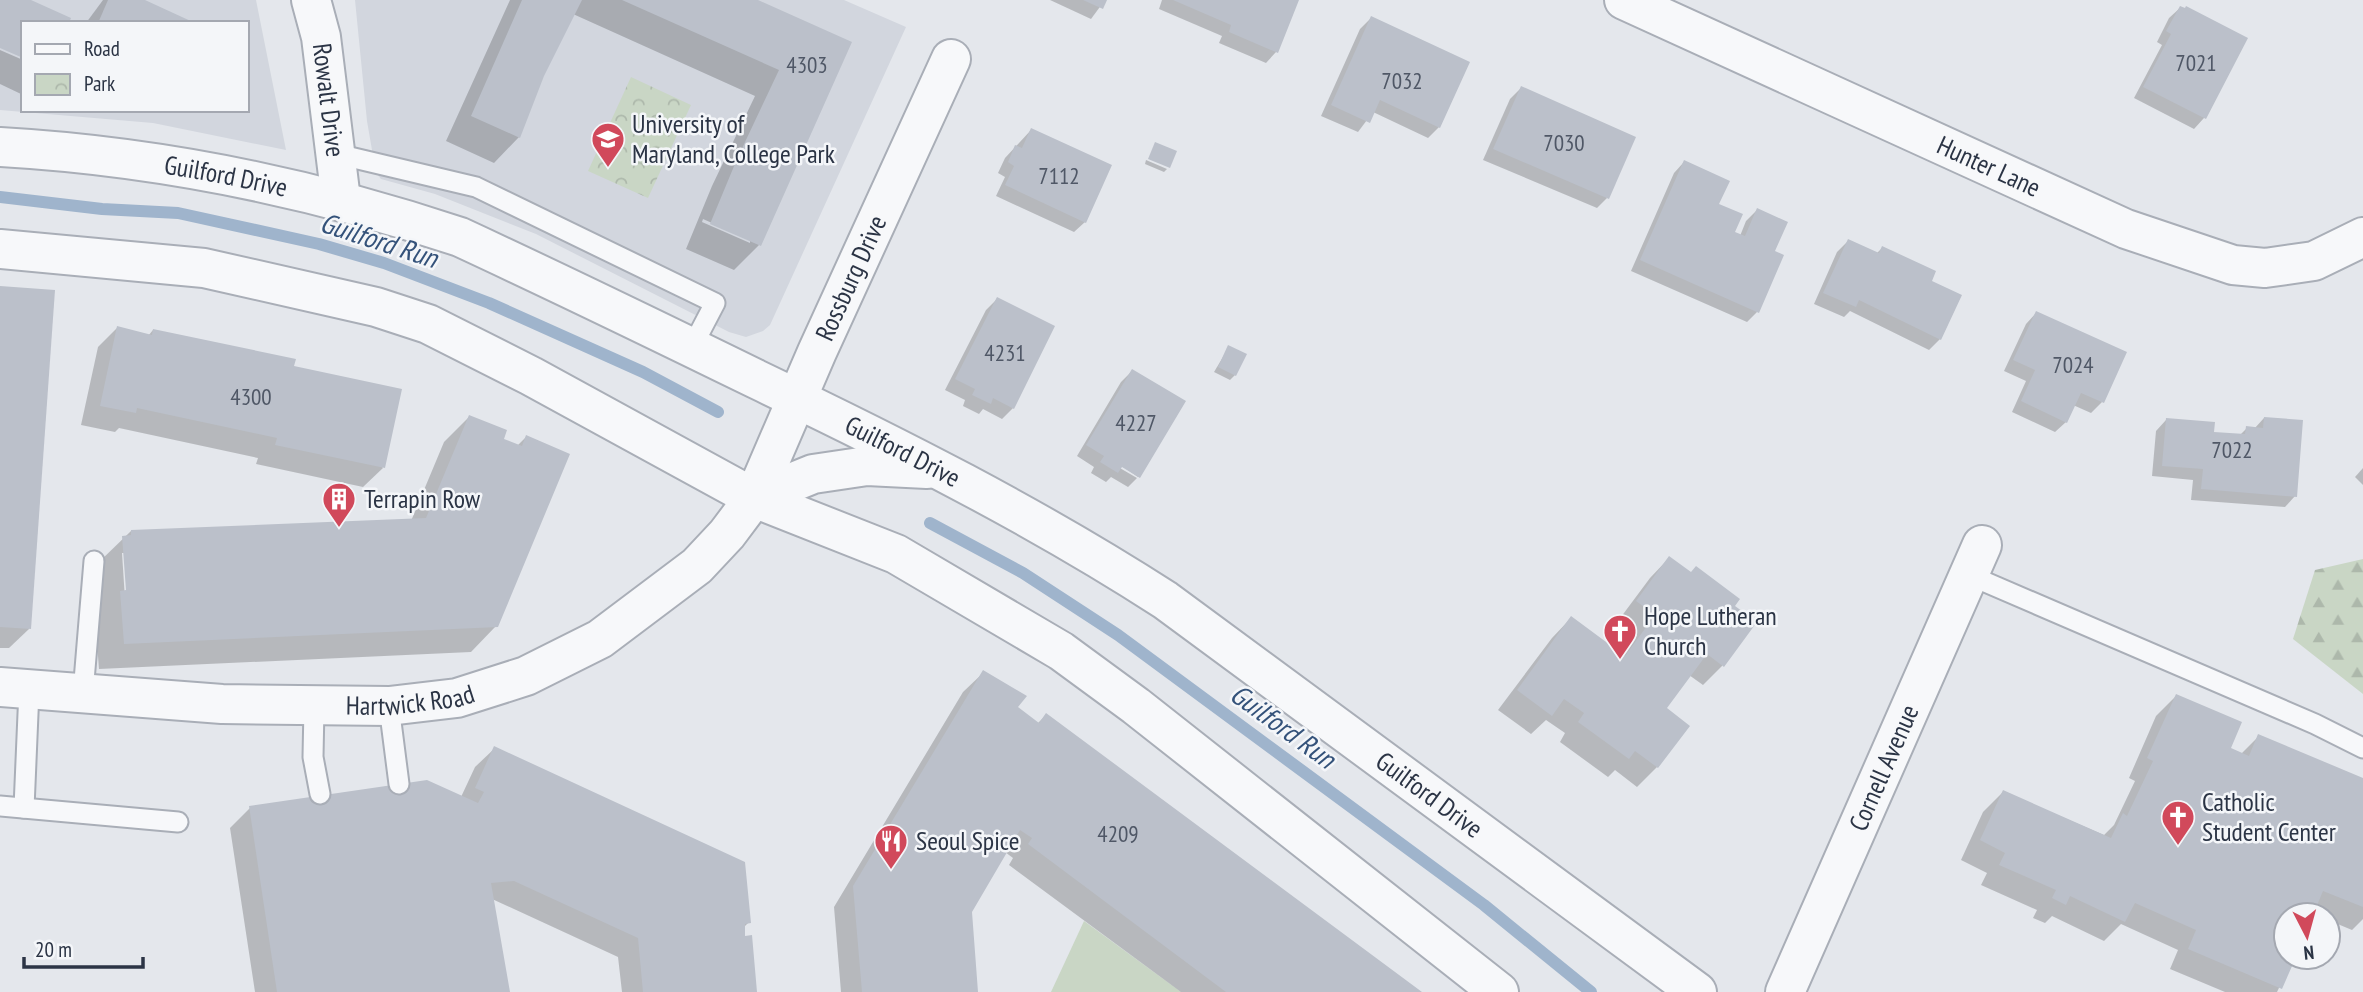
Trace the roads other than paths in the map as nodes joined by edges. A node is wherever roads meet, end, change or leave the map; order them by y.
1 (311, 0) edge
2 (1624, 0) edge
3 (951, 59) dead end
4 (0, 147) edge
5 (337, 154) junction
6 (341, 200) junction
7 (2363, 237) edge
8 (0, 249) edge
9 (692, 347) junction
10 (796, 398) junction
11 (939, 469) junction
12 (754, 498) junction
13 (1975, 560) joint
14 (94, 561) dead end
15 (15, 689) edge
16 (83, 694) junction
17 (389, 706) junction
18 (314, 707) junction
19 (2363, 748) edge
20 (399, 784) dead end
21 (320, 794) dead end
22 (0, 806) edge
23 (24, 808) junction
24 (178, 822) dead end
25 (1499, 992) edge
26 (1697, 992) edge
27 (1785, 992) edge

1 - 5 street, Rowalt Drive
2 - 7 street, Hunter Lane
3 - 10 street, Rossburg Drive
4 - 6 street, Guilford Drive
5 - 6 street, Rowalt Drive
5 - 9 lane
6 - 9 street, Guilford Drive
8 - 12 street
9 - 10 street, Guilford Drive
10 - 11 street, Guilford Drive
10 - 12 street, Rossburg Drive
11 - 12 street
11 - 26 street, Guilford Drive
12 - 17 street, Hartwick Road
12 - 25 street
13 - 19 lane
13 - 27 street, Cornell Avenue
14 - 16 lane
15 - 16 street, Hartwick Road
15 - 23 lane
16 - 18 street, Hartwick Road
17 - 18 street, Hartwick Road
17 - 20 lane
18 - 21 lane
22 - 23 lane
23 - 24 lane

